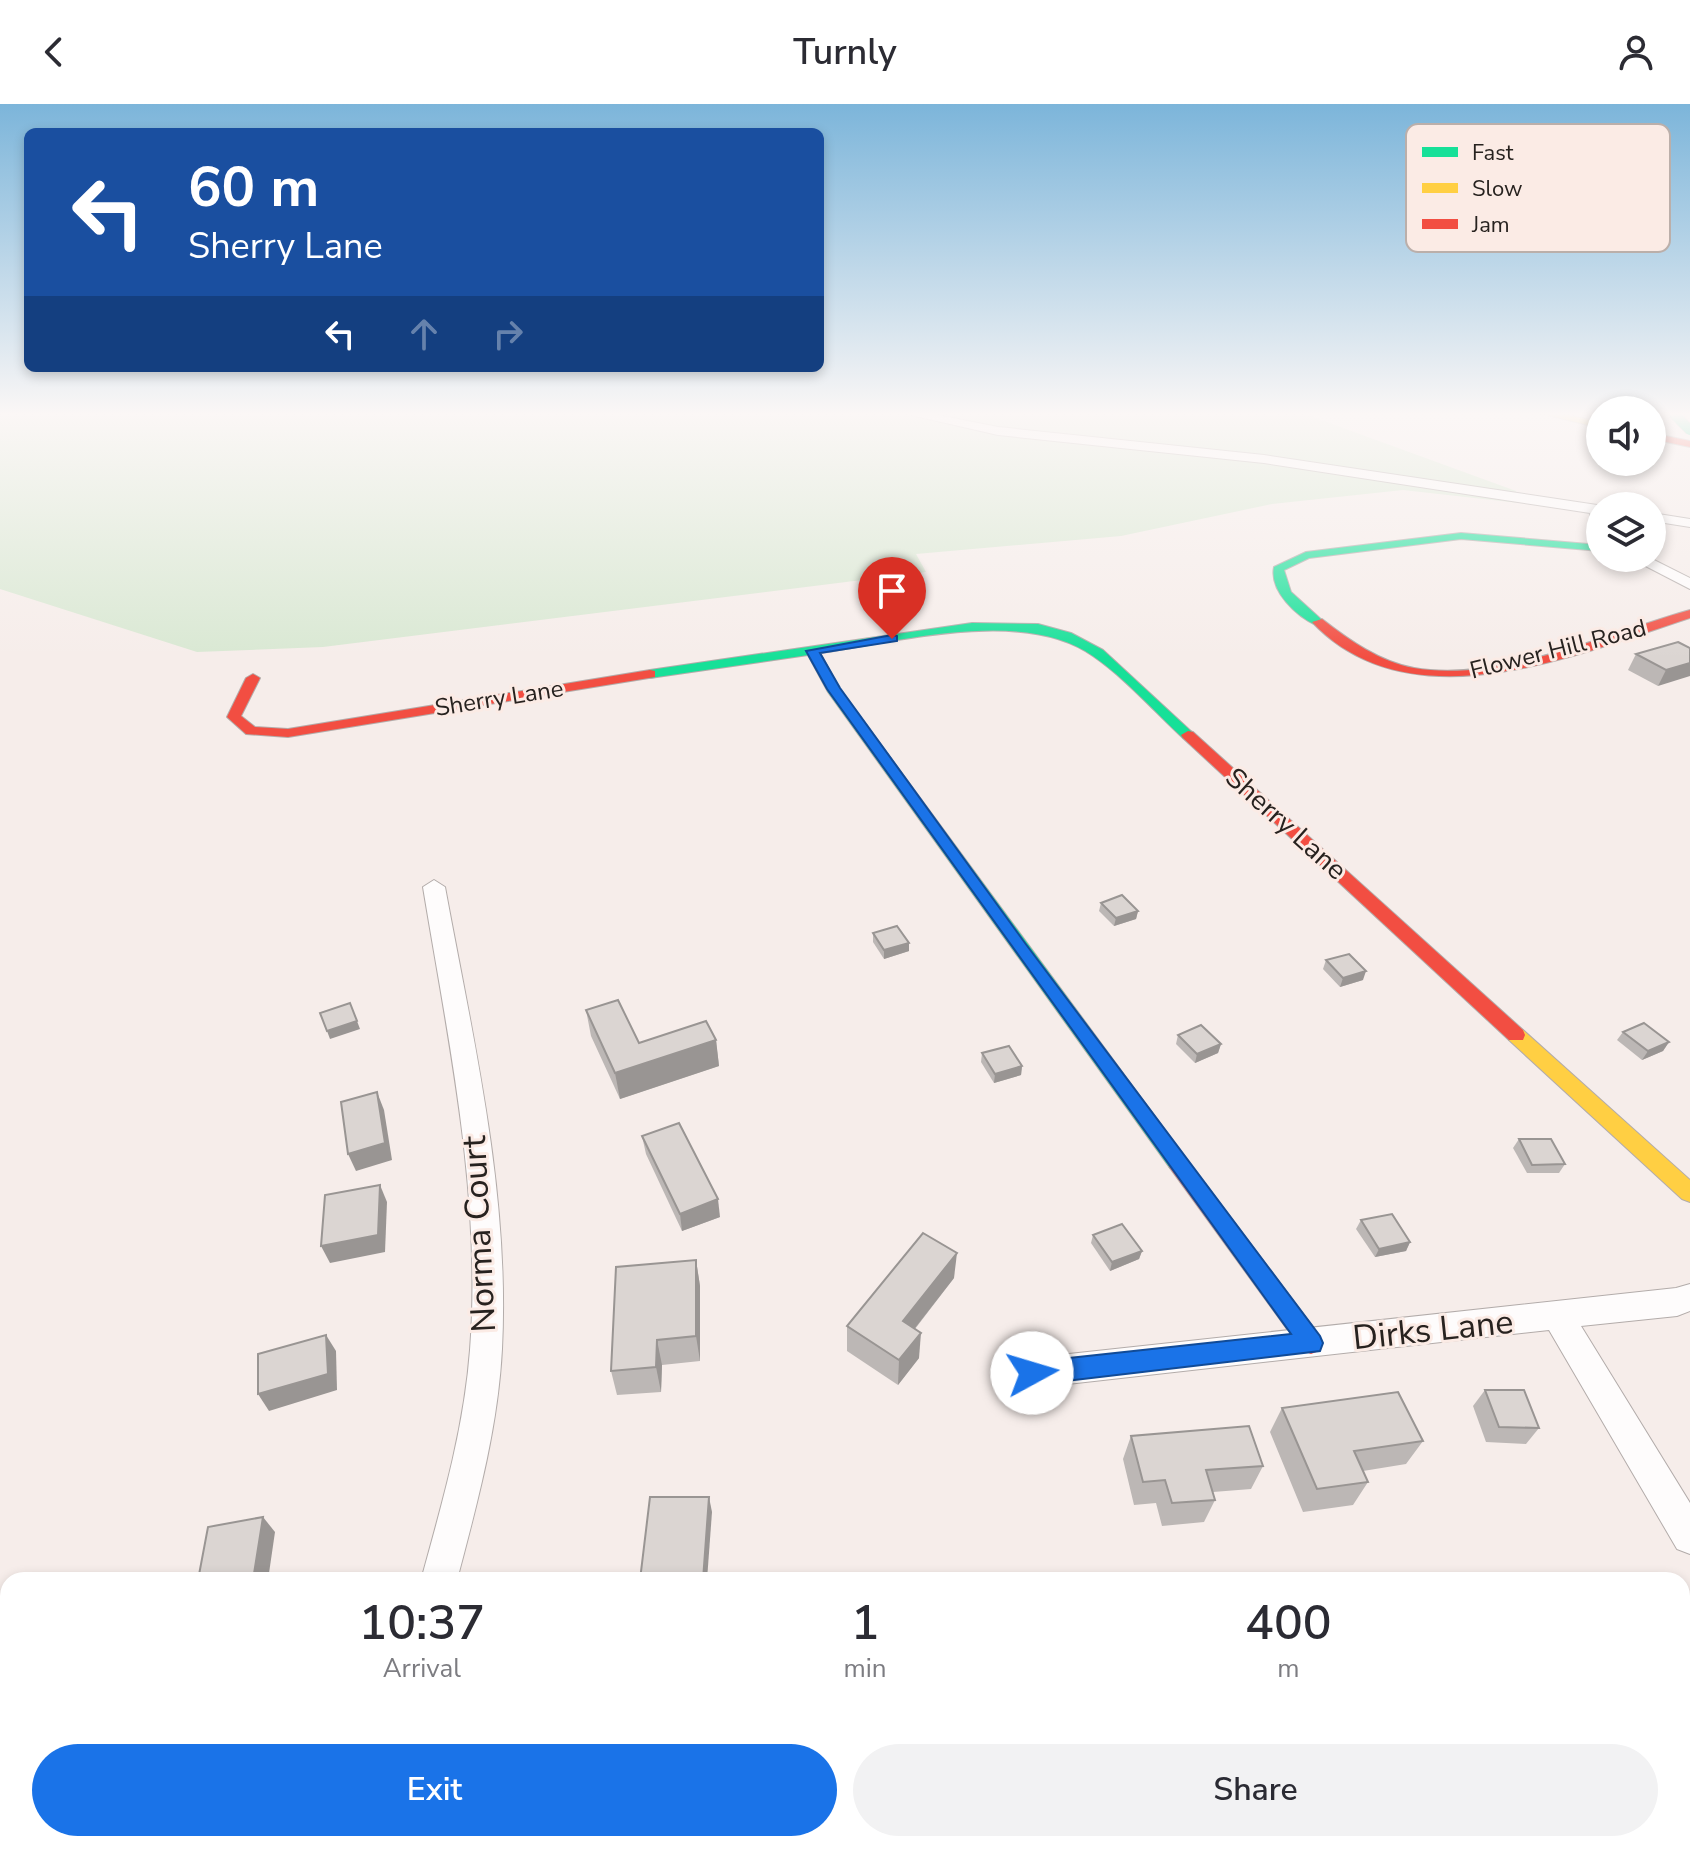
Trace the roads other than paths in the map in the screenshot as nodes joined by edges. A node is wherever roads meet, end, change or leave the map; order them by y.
1 (1498, 495) edge
2 (1586, 508) edge
3 (1666, 519) edge
4 (1690, 523) edge
5 (1586, 547) edge
6 (1666, 572) edge
7 (1690, 584) edge
8 (1690, 614) edge
9 (812, 651) junction
10 (253, 678) dead end
11 (434, 887) dead end
12 (1690, 1193) edge
13 (1690, 1297) edge
14 (1558, 1316) junction
15 (1311, 1343) junction
16 (1032, 1373) dead end
17 (1690, 1536) edge
18 (441, 1572) edge

1 - 2 street
3 - 4 street
5 - 8 main road, Flower Hill Road
6 - 7 street
9 - 10 main road, Sherry Lane
9 - 12 main road, Sherry Lane
9 - 15 main road
11 - 18 street, Norma Court
13 - 14 street, Dirks Lane
14 - 15 street, Dirks Lane
14 - 17 street
15 - 16 street, Dirks Lane

